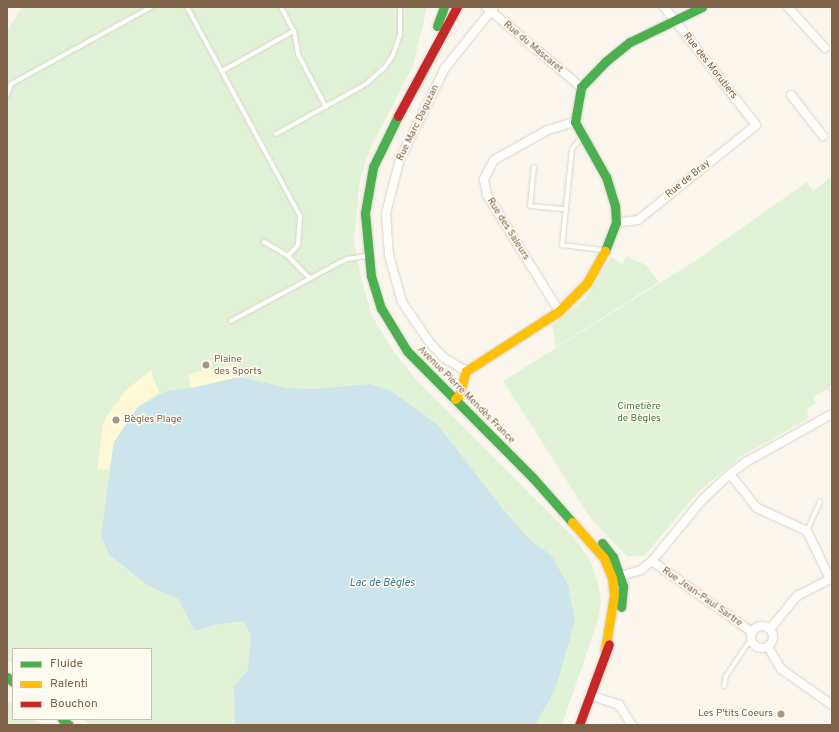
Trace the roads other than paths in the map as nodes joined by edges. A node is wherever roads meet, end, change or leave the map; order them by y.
1 (151, 7) edge
2 (186, 7) edge
3 (281, 7) edge
4 (400, 7) edge
5 (444, 7) edge
6 (457, 7) edge
7 (664, 7) edge
8 (702, 7) edge
9 (788, 7) edge
10 (490, 8) edge
11 (674, 19) junction
12 (294, 31) junction
13 (825, 48) dead end
14 (430, 53) junction
15 (222, 71) junction
16 (581, 87) junction
17 (7, 95) edge
18 (792, 95) dead end
19 (326, 106) junction
20 (575, 122) junction
21 (756, 125) joint
22 (276, 134) dead end
23 (583, 136) junction
24 (823, 136) dead end
25 (534, 167) dead end
26 (566, 209) junction
27 (616, 224) junction
28 (264, 242) dead end
29 (605, 251) junction
30 (288, 256) junction
31 (367, 256) junction
32 (309, 278) junction
33 (559, 311) junction
34 (231, 320) dead end
35 (466, 371) junction
36 (455, 399) junction
37 (832, 414) edge
38 (730, 474) junction
39 (820, 502) dead end
40 (807, 531) junction
41 (652, 561) junction
42 (616, 577) junction
43 (831, 579) edge
44 (770, 629) junction
45 (752, 636) junction
46 (768, 647) junction
47 (724, 686) dead end
48 (589, 695) junction
49 (832, 705) edge
50 (579, 725) edge
51 (632, 725) edge

1 - 17 lane
2 - 15 lane
3 - 12 lane
4 - 19 lane
5 - 14 street, Avenue Pierre Mendès France
6 - 14 street, Avenue Pierre Mendès France
7 - 11 street, Rue des Morutiers
8 - 11 street
9 - 13 street
10 - 16 street, Rue du Mascaret
10 - 35 street, Rue Marc Daguzan
11 - 16 street
11 - 21 street, Rue des Morutiers
12 - 15 lane
12 - 19 lane
14 - 31 street, Avenue Pierre Mendès France
15 - 30 lane
16 - 20 street
18 - 24 street
19 - 22 lane
20 - 23 street
20 - 33 street, Rue des Saleurs
21 - 27 street, Rue de Bray
23 - 26 lane
23 - 27 street
25 - 26 lane
26 - 29 lane
27 - 29 street
28 - 30 lane
29 - 33 street
30 - 32 lane
31 - 32 lane
31 - 36 street, Avenue Pierre Mendès France
32 - 34 lane
33 - 35 street
35 - 36 street
36 - 42 street, Avenue Pierre Mendès France
37 - 38 street
38 - 40 street
38 - 41 street
39 - 40 lane
40 - 43 street
41 - 42 street
41 - 45 street, Rue Jean-Paul Sartre
42 - 48 street, Avenue Pierre Mendès France
43 - 44 street
44 - 45 street
44 - 46 street
45 - 46 street
45 - 47 lane
46 - 49 street
48 - 50 street, Avenue Pierre Mendès France
48 - 51 street

